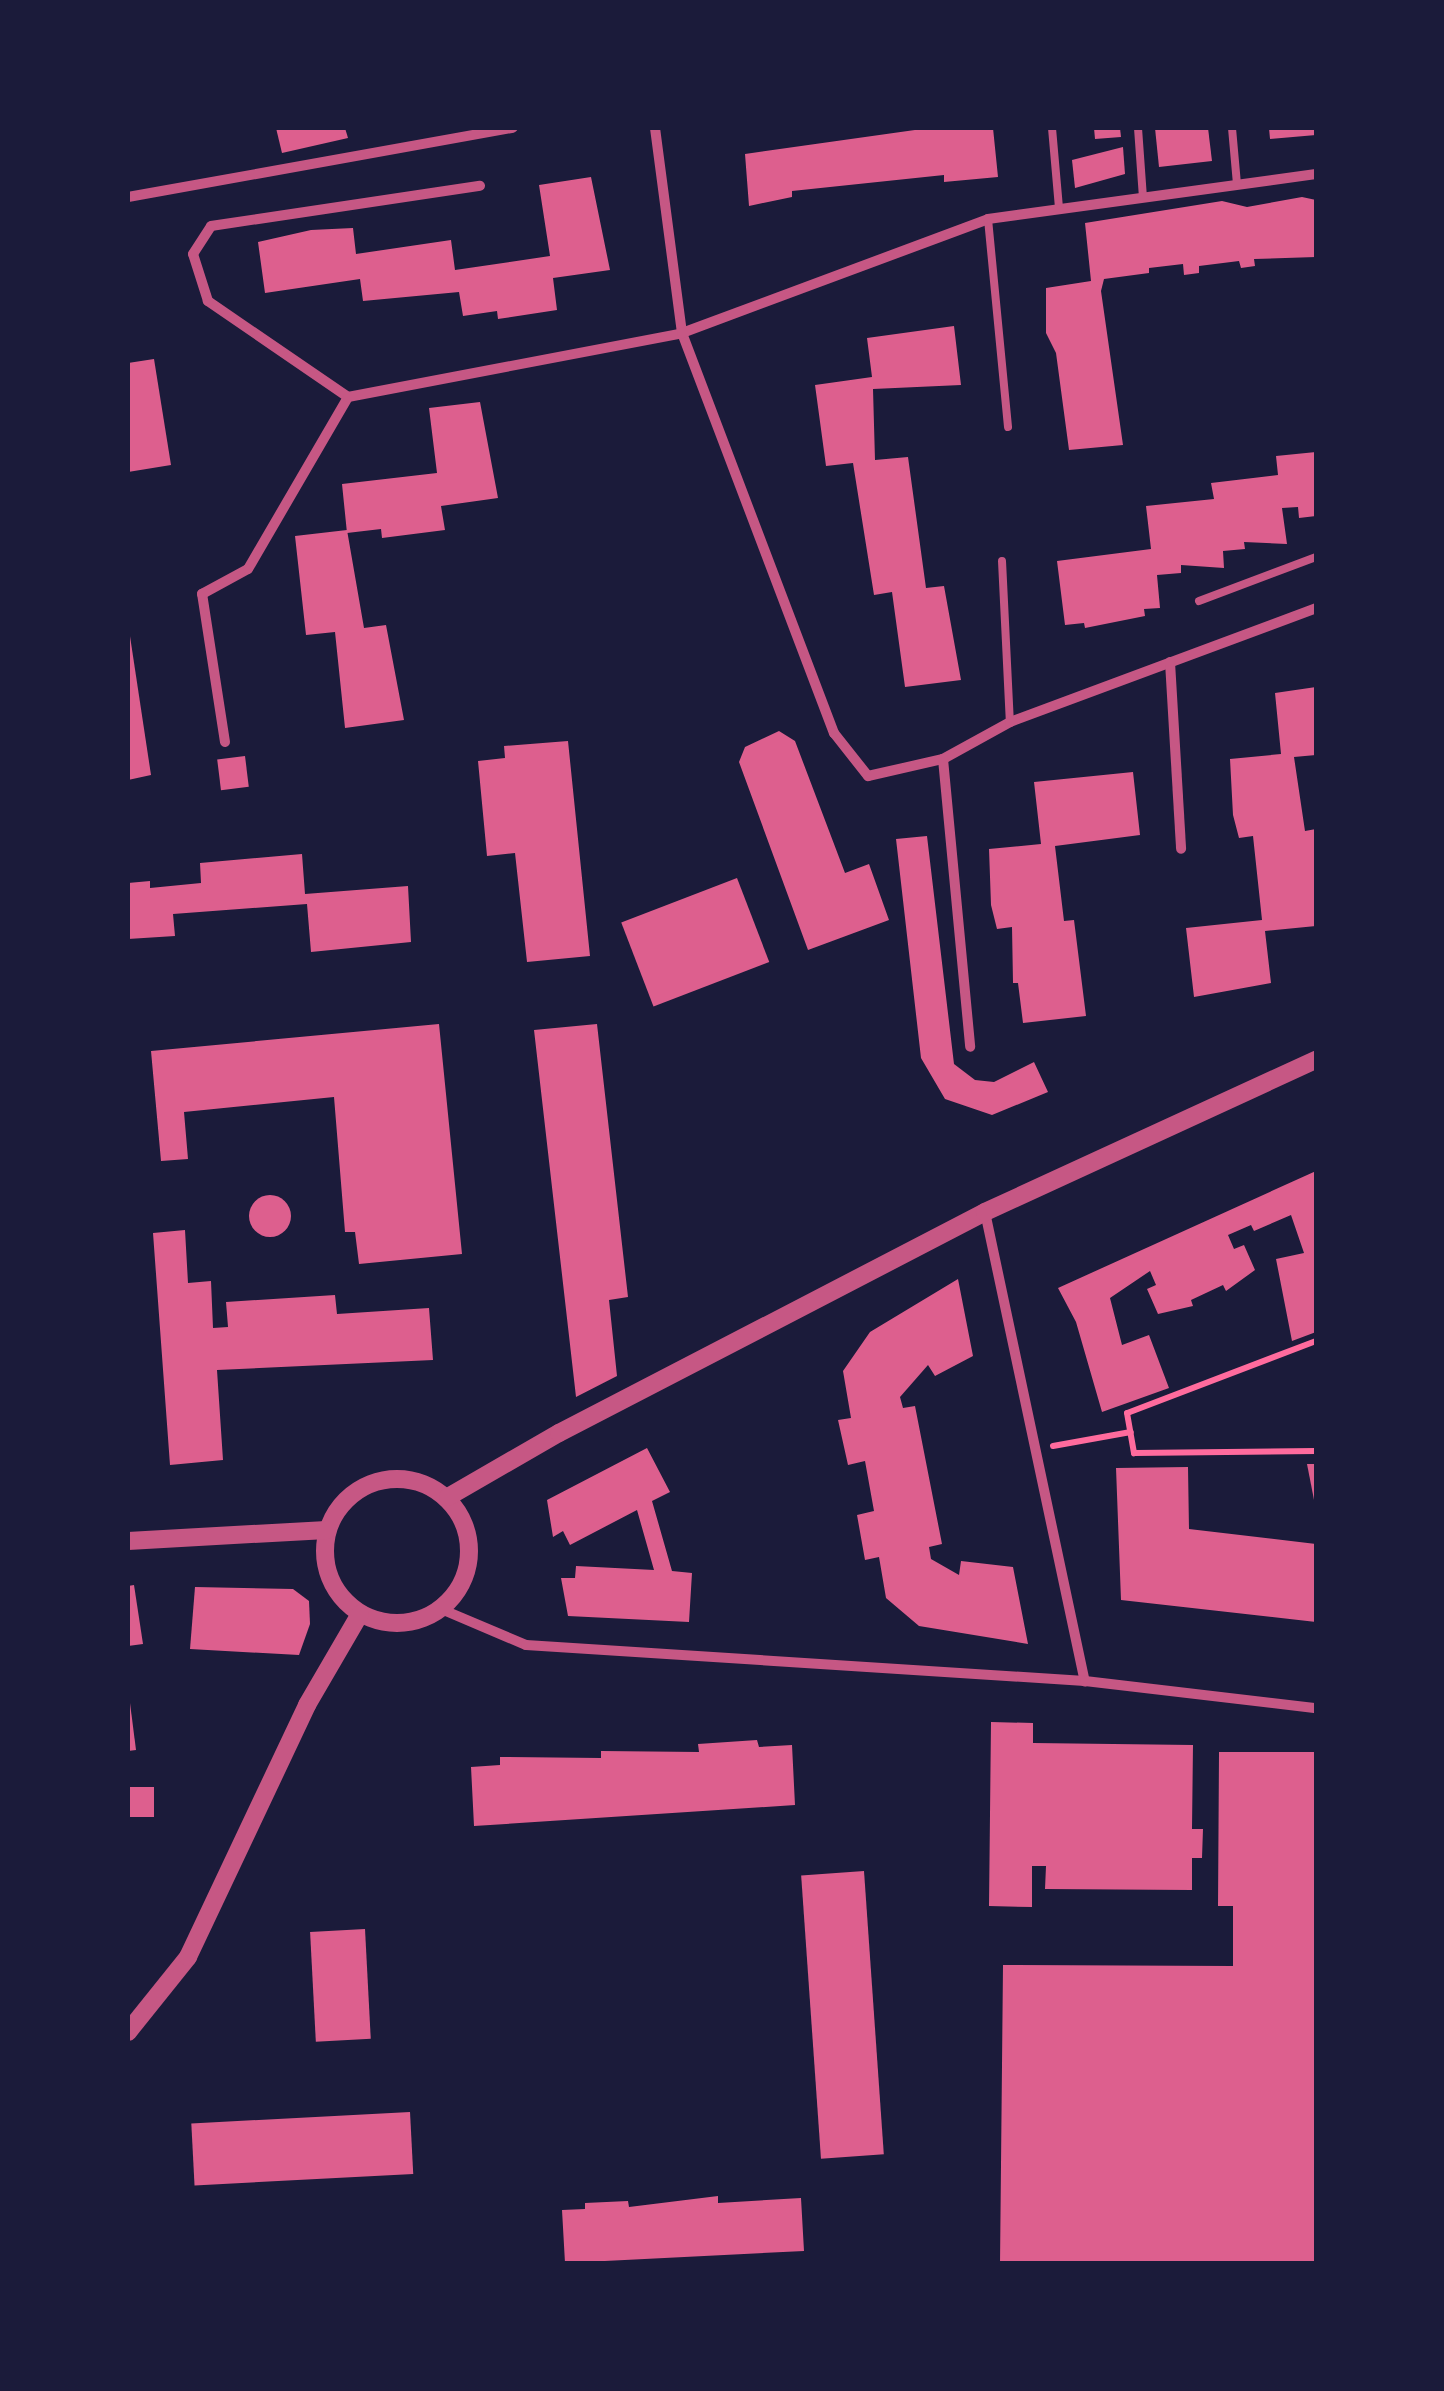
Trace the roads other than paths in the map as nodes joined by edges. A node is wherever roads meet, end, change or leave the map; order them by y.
1 (514, 128) edge
2 (655, 128) edge
3 (1052, 128) edge
4 (1138, 128) edge
5 (1232, 128) edge
6 (1316, 174) edge
7 (1236, 184) junction
8 (480, 186) dead end
9 (1144, 197) junction
10 (128, 198) edge
11 (1059, 208) junction
12 (988, 219) junction
13 (682, 333) junction
14 (348, 397) junction
15 (1008, 427) dead end
16 (1316, 557) edge
17 (1002, 561) dead end
18 (1199, 601) dead end
19 (1316, 608) edge
20 (1170, 662) junction
21 (1010, 722) junction
22 (225, 742) dead end
23 (943, 760) junction
24 (1182, 850) dead end
25 (970, 1047) dead end
26 (1316, 1060) edge
27 (986, 1212) junction
28 (448, 1497) junction
29 (326, 1530) junction
30 (128, 1541) edge
31 (442, 1609) junction
32 (360, 1614) junction
33 (1086, 1682) junction
34 (1316, 1708) edge
35 (128, 2032) edge

1 - 10 street
2 - 13 street
3 - 11 lane
4 - 9 lane
5 - 7 lane
6 - 7 street
7 - 9 street
8 - 14 street
9 - 11 street
11 - 12 street
12 - 13 street
12 - 15 lane
13 - 14 street
13 - 23 street
14 - 22 street
16 - 18 lane
17 - 21 lane
19 - 20 street
20 - 21 street
20 - 24 street
21 - 23 street
23 - 25 street
26 - 27 street
27 - 28 street
27 - 33 street
28 - 29 street
28 - 31 street
29 - 30 street
29 - 32 street
31 - 32 street
31 - 33 street
32 - 35 street
33 - 34 street

